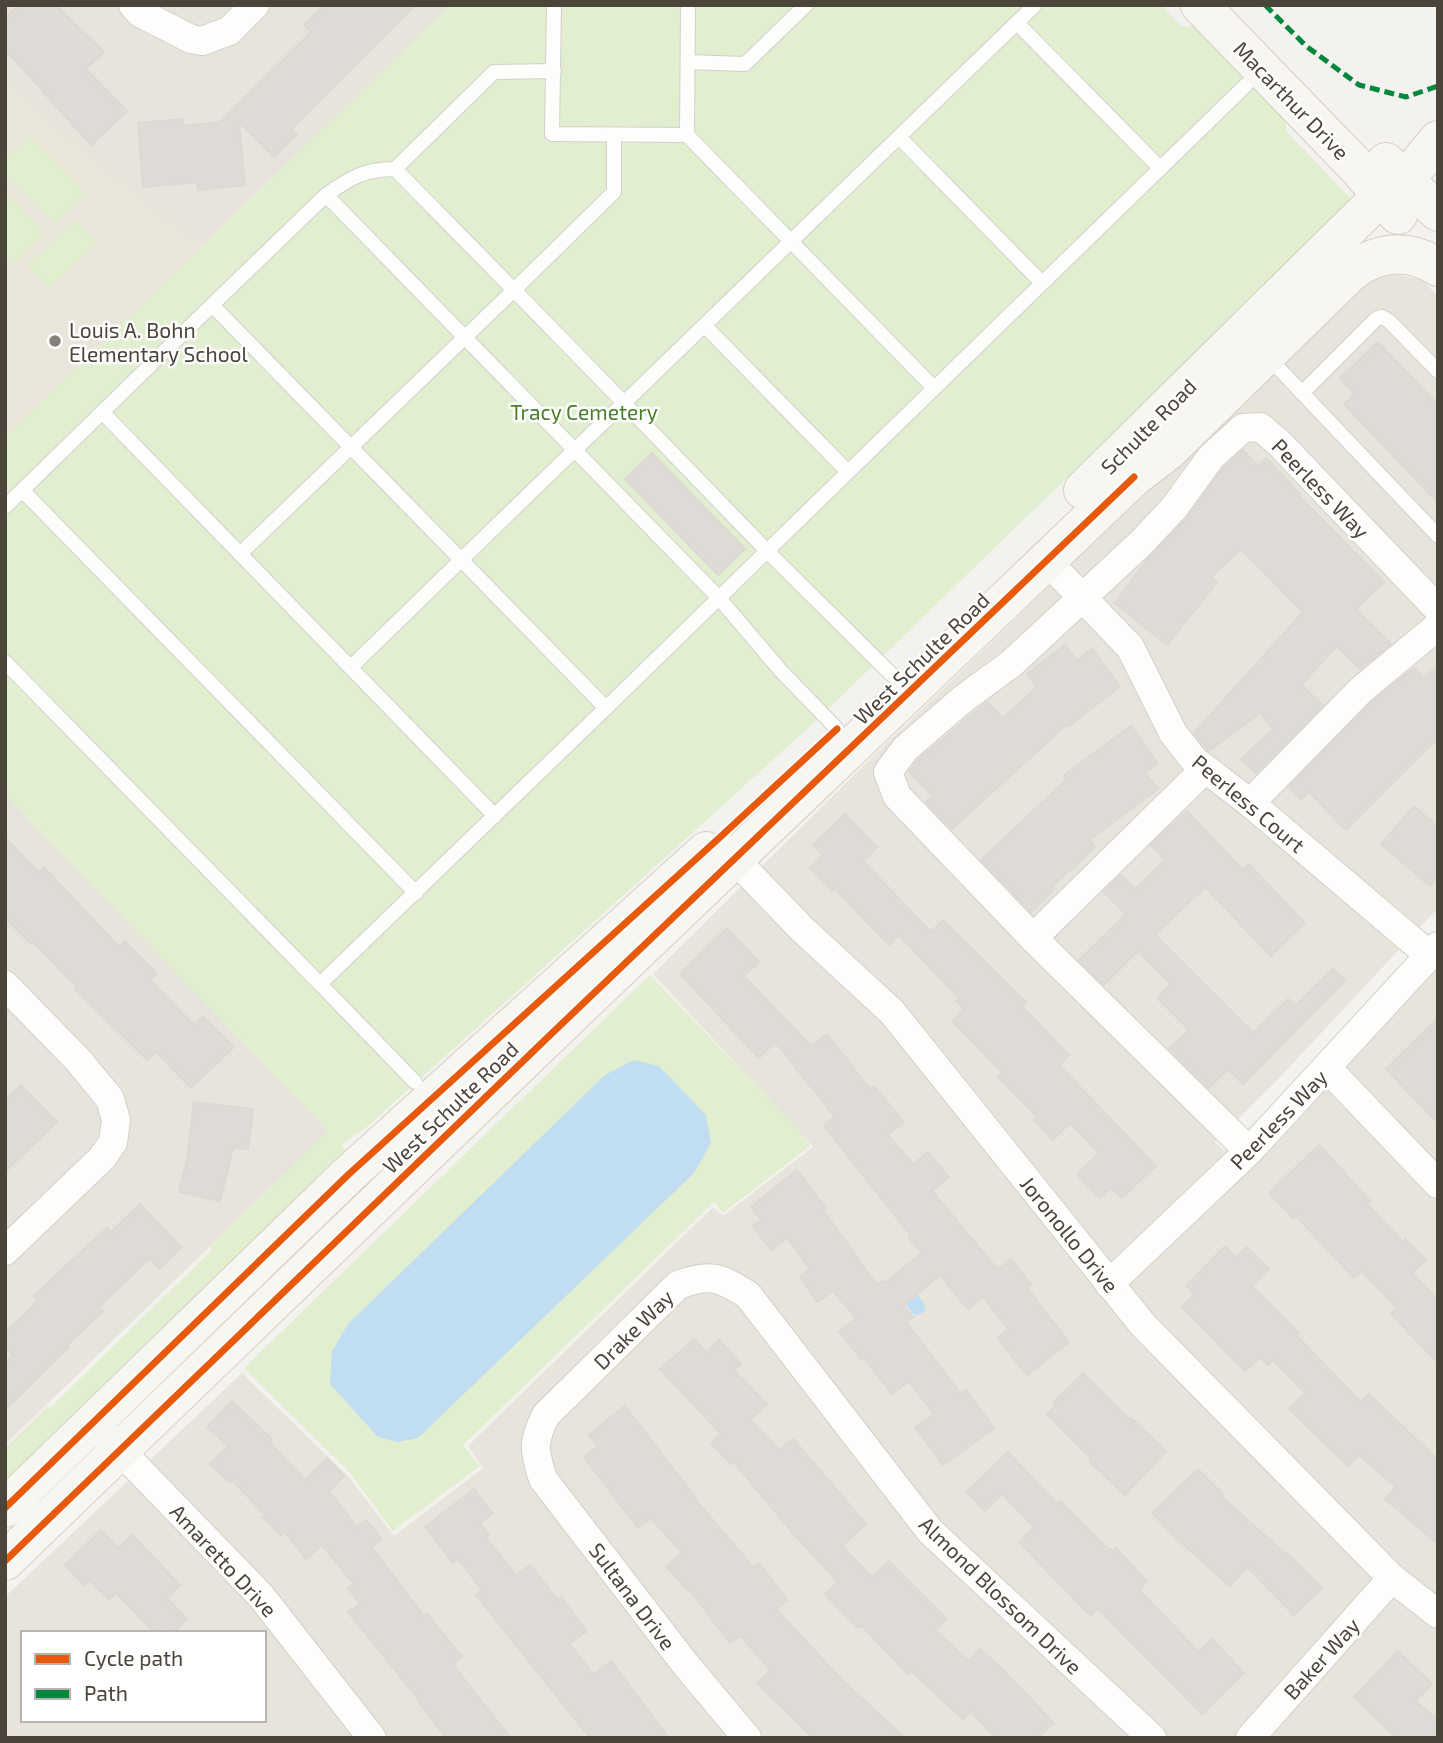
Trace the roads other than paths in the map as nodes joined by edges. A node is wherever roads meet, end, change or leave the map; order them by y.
1 (133, 5) edge
2 (255, 5) edge
3 (554, 5) edge
4 (688, 5) edge
5 (806, 5) edge
6 (1035, 5) edge
7 (1200, 5) edge
8 (1229, 5) edge
9 (1017, 23) junction
10 (688, 62) junction
11 (554, 71) junction
12 (1246, 85) dead end
13 (614, 135) junction
14 (687, 135) junction
15 (900, 138) junction
16 (1438, 140) edge
17 (1160, 168) junction
18 (395, 169) junction
19 (1392, 194) junction
20 (326, 195) junction
21 (1438, 212) edge
22 (791, 242) junction
23 (1438, 260) edge
24 (1438, 267) edge
25 (1042, 283) junction
26 (514, 290) junction
27 (212, 305) junction
28 (705, 326) junction
29 (464, 336) junction
30 (1266, 355) junction
31 (1438, 371) edge
32 (934, 388) junction
33 (1302, 393) junction
34 (624, 403) junction
35 (102, 412) junction
36 (351, 446) junction
37 (575, 450) junction
38 (848, 472) junction
39 (1134, 477) junction
40 (22, 490) junction
41 (5, 507) edge
42 (1438, 536) edge
43 (767, 551) junction
44 (240, 554) junction
45 (462, 560) junction
46 (1047, 561) junction
47 (1082, 596) junction
48 (719, 598) junction
49 (1438, 609) edge
50 (1438, 626) edge
51 (5, 662) edge
52 (351, 667) junction
53 (892, 675) junction
54 (606, 708) junction
55 (837, 729) junction
56 (1205, 769) junction
57 (1250, 803) junction
58 (495, 816) junction
59 (726, 849) junction
60 (416, 893) junction
61 (1032, 938) junction
62 (1433, 950) edge
63 (320, 984) junction
64 (5, 985) edge
65 (1327, 1069) junction
66 (415, 1082) dead end
67 (1249, 1151) junction
68 (1438, 1184) edge
69 (5, 1251) edge
70 (1109, 1284) junction
71 (759, 1308) joint
72 (93, 1423) junction
73 (535, 1446) joint
74 (120, 1450) junction
75 (5, 1508) edge
76 (5, 1561) edge
77 (1392, 1578) junction
78 (1438, 1614) edge
79 (372, 1738) edge
80 (747, 1738) edge
81 (1152, 1738) edge
82 (1250, 1738) edge

1 - 2 street
3 - 11 lane
4 - 10 lane
5 - 10 lane
6 - 9 lane
7 - 19 main road, Macarthur Drive
8 - 19 main road, Macarthur Drive
9 - 15 lane
9 - 17 lane
10 - 14 lane
11 - 13 lane
11 - 18 lane
12 - 17 lane
13 - 14 lane
13 - 26 lane
14 - 22 lane
15 - 22 lane
15 - 25 lane
16 - 19 main road, Schulte Road
17 - 25 lane
18 - 20 lane
18 - 26 lane
19 - 21 main road
19 - 23 main road
19 - 39 main road, Schulte Road
19 - 53 main road, Schulte Road
20 - 27 lane
20 - 29 lane
22 - 28 lane
22 - 32 lane
24 - 30 main road
25 - 32 lane
26 - 29 lane
26 - 34 lane
27 - 35 lane
27 - 36 lane
28 - 34 lane
28 - 38 lane
29 - 36 lane
29 - 37 lane
30 - 33 lane
30 - 39 main road
31 - 33 lane
32 - 38 lane
33 - 42 lane
34 - 37 lane
34 - 43 lane
35 - 40 lane
35 - 44 lane
36 - 44 lane
36 - 45 lane
37 - 45 lane
37 - 48 lane
38 - 43 lane
39 - 46 main road, West Schulte Road
40 - 41 lane
40 - 60 lane
43 - 48 lane
43 - 53 lane
44 - 52 lane
45 - 52 lane
45 - 54 lane
46 - 47 street, Peerless Court
46 - 59 main road, West Schulte Road
47 - 49 street, Peerless Way
47 - 56 street, Peerless Court
47 - 61 street, Peerless Way
48 - 54 lane
48 - 55 lane
50 - 57 street
51 - 63 lane
52 - 58 lane
53 - 55 main road, West Schulte Road
54 - 58 lane
55 - 59 main road, West Schulte Road
56 - 57 street, Peerless Court
56 - 61 street
57 - 62 street, Peerless Court
58 - 60 lane
59 - 70 street, Joronollo Drive
59 - 72 main road, West Schulte Road
59 - 74 main road, West Schulte Road
60 - 63 lane
61 - 67 street
62 - 65 street, Peerless Way
63 - 66 lane
64 - 69 street
65 - 67 street, Peerless Way
65 - 68 street
67 - 70 street, Peerless Way
70 - 77 street, Joronollo Drive
71 - 73 street, Drake Way
71 - 81 street, Almond Blossom Drive
72 - 74 street, Amaretto Drive
72 - 75 main road, West Schulte Road
73 - 80 street, Sultana Drive
74 - 76 main road, West Schulte Road
74 - 79 street, Amaretto Drive
77 - 78 street, Joronollo Drive
77 - 82 street, Baker Way

